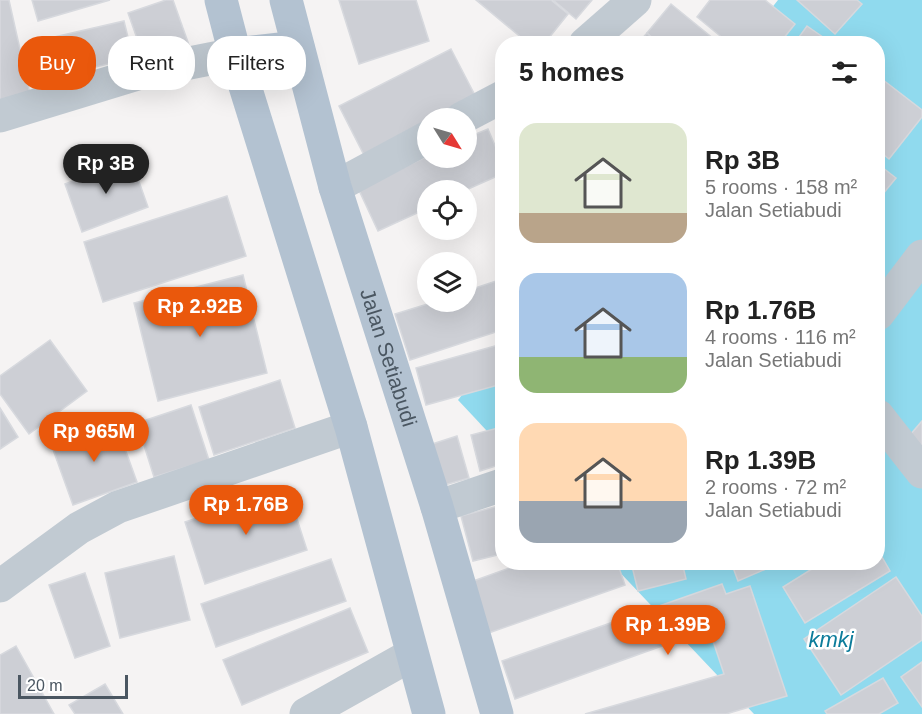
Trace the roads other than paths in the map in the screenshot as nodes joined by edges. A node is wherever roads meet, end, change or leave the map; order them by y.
1 (220, 0) edge
2 (286, 0) edge
3 (635, 0) edge
4 (230, 36) edge
5 (295, 36) edge
6 (594, 36) edge
7 (207, 60) edge
8 (306, 77) edge
9 (246, 90) edge
10 (495, 101) edge
11 (477, 110) edge
12 (0, 116) edge
13 (417, 143) edge
14 (335, 188) junction
15 (922, 256) edge
16 (885, 305) edge
17 (885, 425) edge
18 (351, 427) junction
19 (922, 472) edge
20 (495, 487) edge
21 (437, 507) junction
22 (0, 586) edge
23 (411, 655) junction
24 (306, 714) edge
25 (429, 714) edge
26 (496, 714) edge

1 - 4 main road
2 - 5 main road, Jalan Setiabudi
3 - 6 street
7 - 12 street
8 - 14 main road, Jalan Setiabudi
9 - 18 main road
10 - 11 street
13 - 14 street
14 - 21 main road, Jalan Setiabudi
15 - 16 street
17 - 19 street
18 - 22 street
18 - 23 main road
20 - 21 street
21 - 26 main road, Jalan Setiabudi
23 - 24 street
23 - 25 main road

